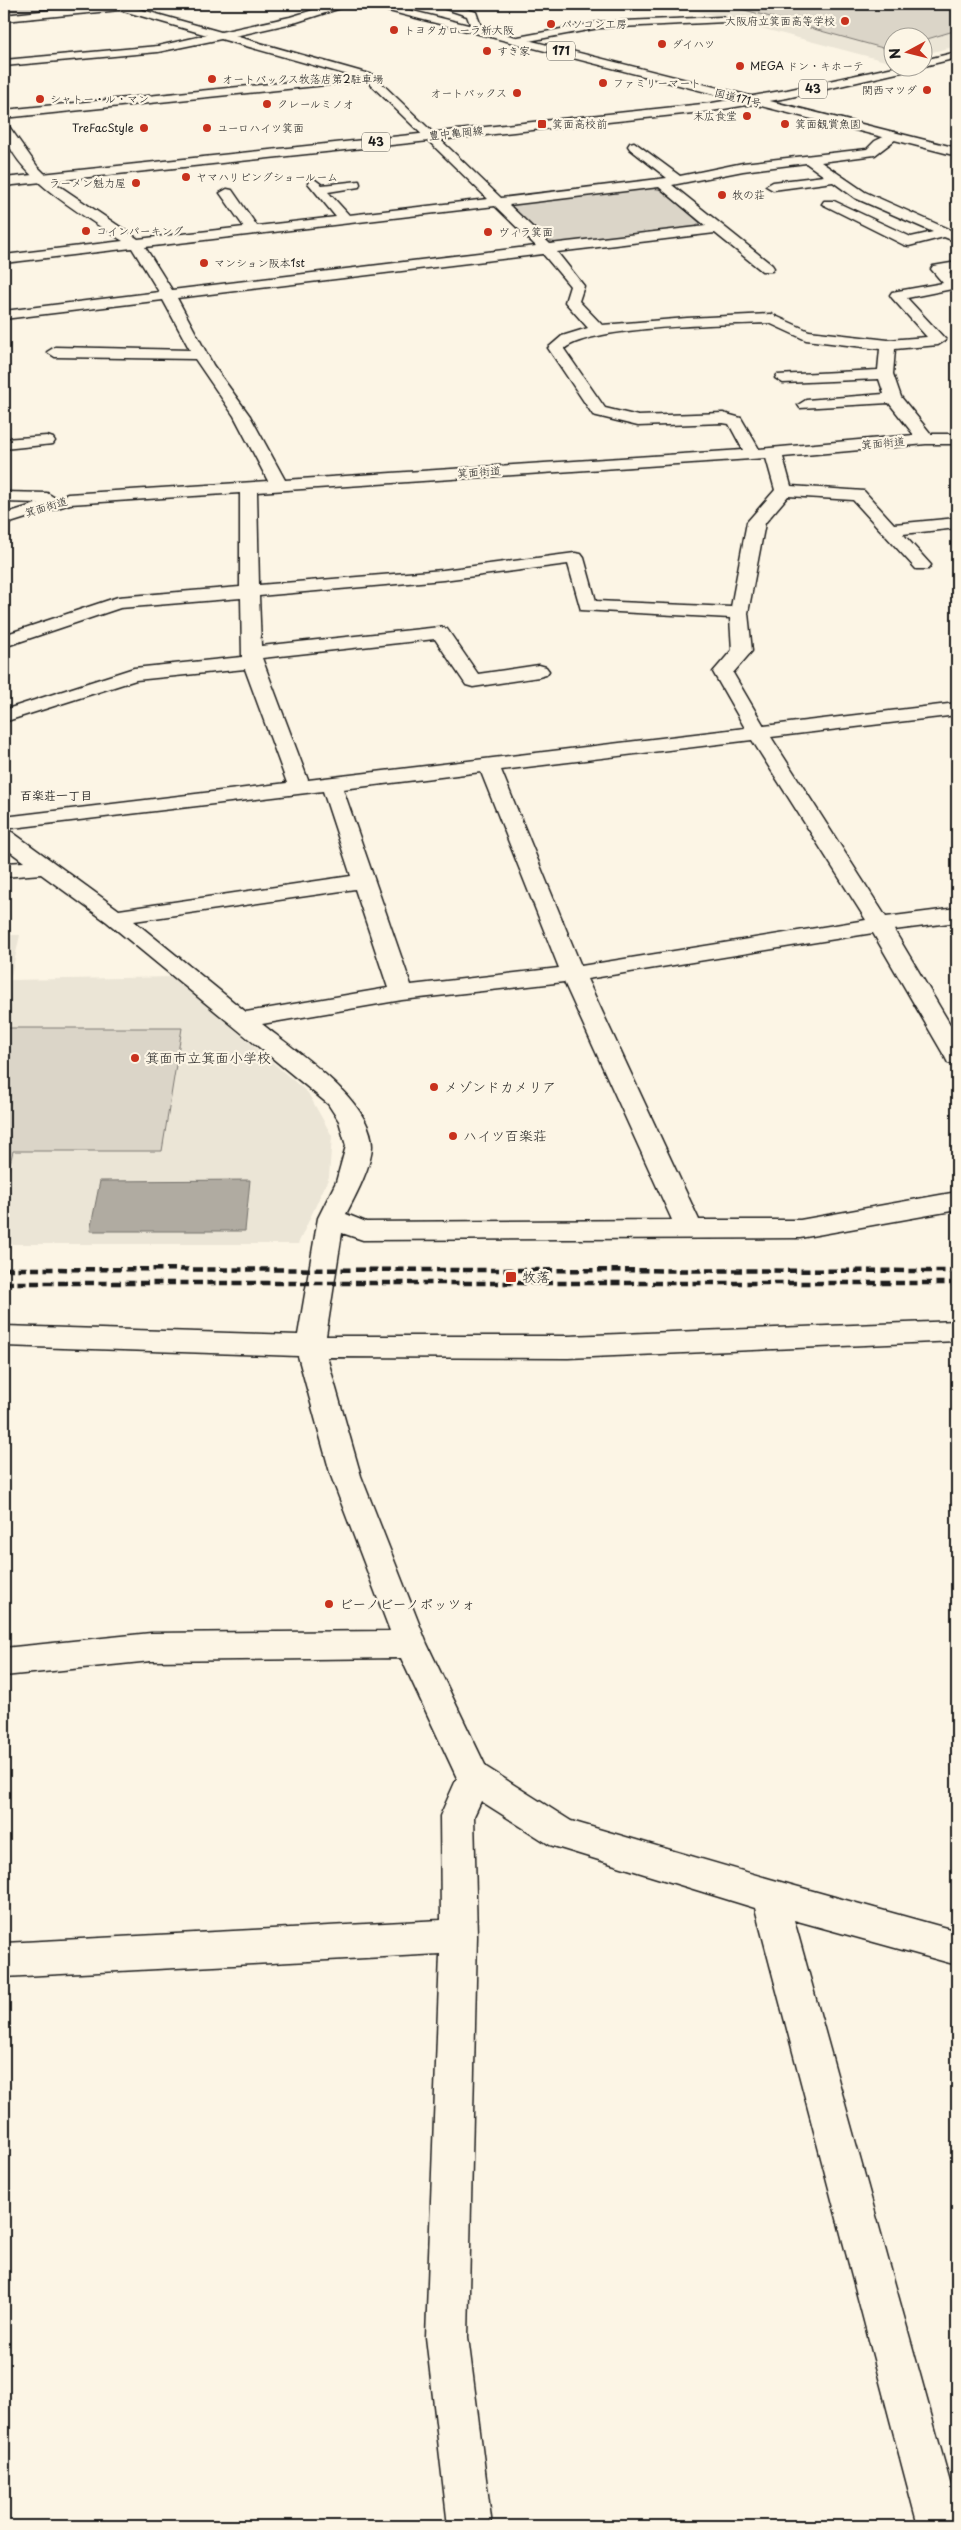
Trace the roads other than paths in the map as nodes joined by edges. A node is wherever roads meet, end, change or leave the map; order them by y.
1 (109, 4) edge
2 (343, 4) edge
3 (373, 4) edge
4 (442, 4) edge
5 (121, 7) junction
6 (687, 11) dead end
7 (4, 18) edge
8 (470, 28) junction
9 (224, 36) junction
10 (518, 40) junction
11 (957, 55) edge
12 (934, 61) edge
13 (4, 63) edge
14 (884, 73) edge
15 (369, 77) junction
16 (749, 101) junction
17 (4, 114) edge
18 (4, 128) edge
19 (430, 136) junction
20 (894, 136) junction
21 (634, 146) dead end
22 (957, 152) edge
23 (810, 160) junction
24 (744, 167) junction
25 (41, 178) junction
26 (835, 178) junction
27 (678, 180) junction
28 (4, 182) edge
29 (662, 183) junction
30 (354, 184) dead end
31 (773, 186) junction
32 (227, 193) dead end
33 (787, 197) dead end
34 (499, 201) junction
35 (829, 204) dead end
36 (345, 219) junction
37 (720, 228) junction
38 (253, 230) junction
39 (952, 236) edge
40 (136, 244) junction
41 (547, 249) junction
42 (4, 259) edge
43 (957, 266) edge
44 (768, 268) dead end
45 (168, 295) junction
46 (4, 315) edge
47 (598, 330) junction
48 (888, 344) junction
49 (55, 352) dead end
50 (200, 355) junction
51 (885, 374) junction
52 (783, 378) dead end
53 (893, 398) junction
54 (806, 405) dead end
55 (926, 439) junction
56 (957, 439) edge
57 (47, 441) dead end
58 (4, 444) edge
59 (764, 454) junction
60 (279, 485) junction
61 (249, 487) junction
62 (784, 491) junction
63 (4, 497) edge
64 (68, 499) junction
65 (4, 520) edge
66 (957, 523) edge
67 (890, 530) junction
68 (922, 565) dead end
69 (251, 593) junction
70 (739, 613) junction
71 (4, 641) edge
72 (252, 657) junction
73 (539, 671) dead end
74 (957, 709) edge
75 (4, 716) edge
76 (758, 732) junction
77 (489, 766) junction
78 (331, 784) junction
79 (300, 788) junction
80 (4, 823) edge
81 (4, 837) edge
82 (45, 867) junction
83 (4, 870) edge
84 (364, 880) junction
85 (957, 915) edge
86 (115, 917) junction
87 (880, 925) junction
88 (573, 974) junction
89 (402, 994) junction
90 (242, 1020) junction
91 (957, 1057) edge
92 (957, 1201) edge
93 (331, 1218) junction
94 (688, 1228) junction
95 (957, 1331) edge
96 (4, 1336) edge
97 (310, 1346) junction
98 (411, 1644) junction
99 (4, 1662) edge
100 (474, 1778) junction
101 (770, 1896) junction
102 (460, 1936) junction
103 (957, 1948) edge
104 (4, 1960) edge
105 (470, 2526) edge
106 (940, 2526) edge

1 - 5 main road
2 - 9 main road
3 - 8 main road, 国道171号 / 171
4 - 8 main road
5 - 7 main road
5 - 9 main road
6 - 10 main road
8 - 10 main road, 国道171号 / 171
9 - 13 main road
9 - 15 main road
10 - 16 main road, 国道171号 / 171
11 - 12 main road
14 - 16 main road, 豊中亀岡線 / 43
15 - 17 main road
15 - 19 main road
16 - 19 main road, 豊中亀岡線 / 43
16 - 20 main road, 国道171号 / 171
18 - 25 main road
19 - 25 main road, 豊中亀岡線 / 43
19 - 34 main road
20 - 22 main road, 国道171号 / 171
20 - 23 main road
21 - 27 main road
23 - 24 main road
23 - 26 main road
24 - 27 main road
24 - 31 main road
25 - 28 main road, 豊中亀岡線 / 43
25 - 40 main road
26 - 31 main road
26 - 39 main road
27 - 29 main road
29 - 34 main road
29 - 37 main road
30 - 36 main road
31 - 33 main road
32 - 38 main road
34 - 36 main road
34 - 41 main road
35 - 39 main road
36 - 38 main road
37 - 41 main road
37 - 44 main road
38 - 40 main road
40 - 42 main road
40 - 45 main road
41 - 45 main road
41 - 47 main road
43 - 48 main road
45 - 46 main road
45 - 50 main road
47 - 48 main road
47 - 59 main road
48 - 51 main road
49 - 50 main road
50 - 60 main road
51 - 52 main road
51 - 53 main road
53 - 54 main road
53 - 55 main road
55 - 56 main road, 箕面街道
55 - 59 main road, 箕面街道
57 - 58 main road
59 - 60 main road, 箕面街道
59 - 62 main road
60 - 61 main road, 箕面街道
61 - 64 main road, 箕面街道
61 - 69 main road
62 - 67 main road
62 - 70 main road
63 - 64 main road
64 - 65 main road, 箕面街道
66 - 67 main road
67 - 68 main road
69 - 70 main road
69 - 71 main road
69 - 72 main road
70 - 76 main road
72 - 73 main road
72 - 75 main road
72 - 79 main road
74 - 76 main road
76 - 77 main road
76 - 87 main road
77 - 78 main road
77 - 88 main road
78 - 79 main road
78 - 84 main road
79 - 80 main road
81 - 82 main road
82 - 83 main road
82 - 86 main road
84 - 86 main road
84 - 89 main road
85 - 87 main road
86 - 90 main road
87 - 88 main road
87 - 91 main road
88 - 89 main road
88 - 94 main road
89 - 90 main road
90 - 93 main road
92 - 94 main road
93 - 94 main road
93 - 97 main road
95 - 97 main road
96 - 97 main road
97 - 98 main road
98 - 99 main road
98 - 100 main road
100 - 101 main road
100 - 102 main road
101 - 103 main road
101 - 106 main road
102 - 104 main road
102 - 105 main road

